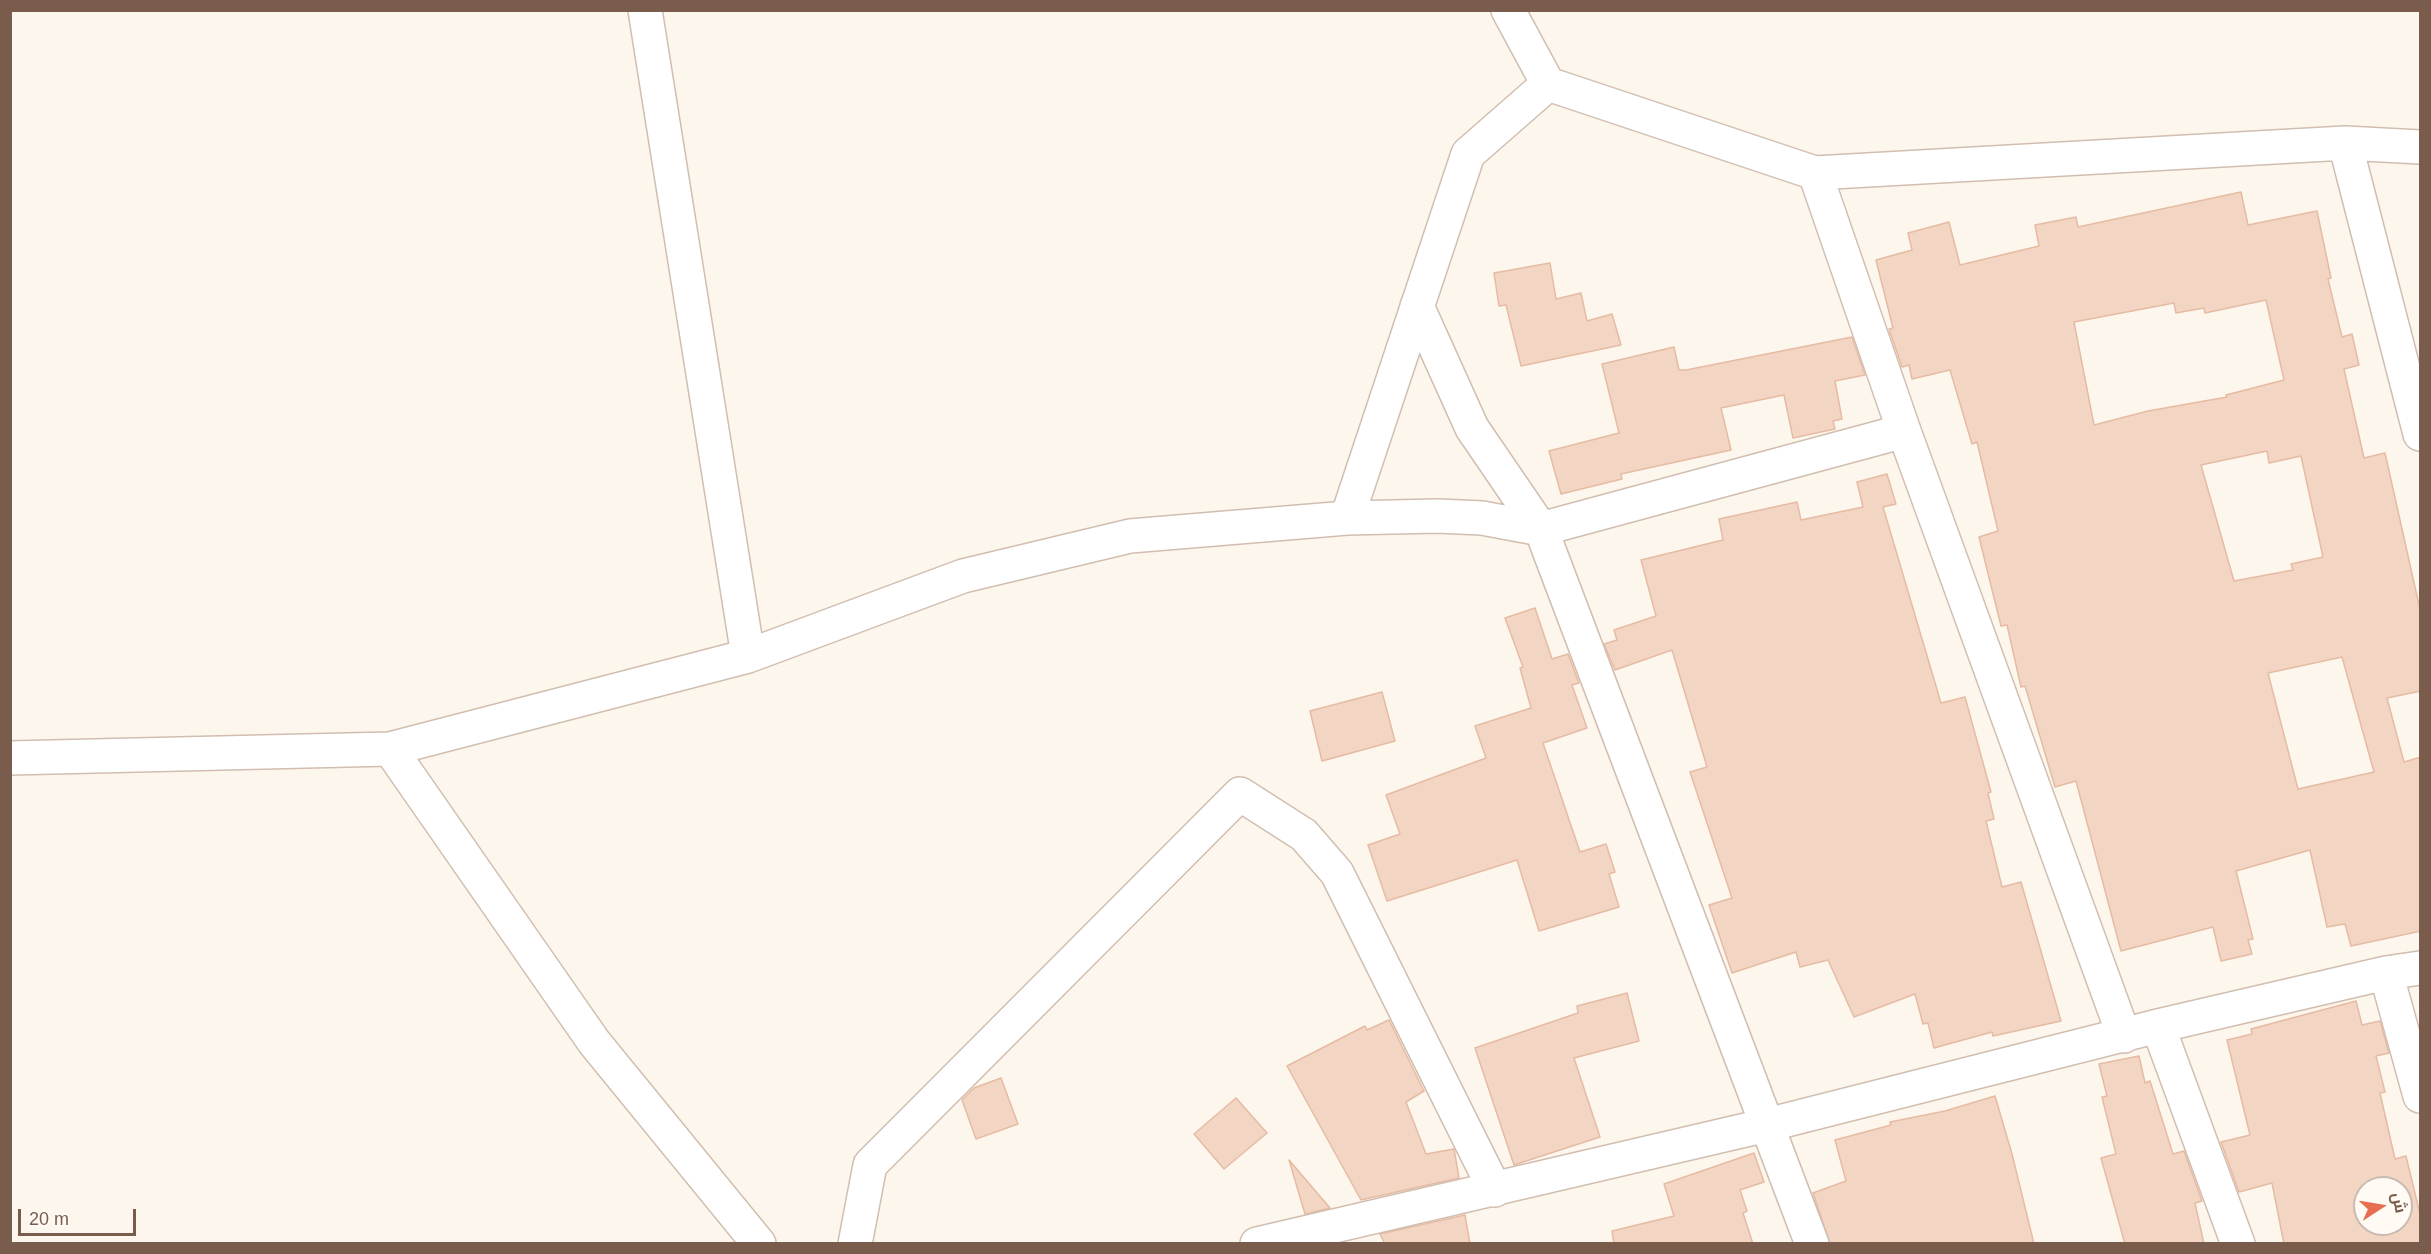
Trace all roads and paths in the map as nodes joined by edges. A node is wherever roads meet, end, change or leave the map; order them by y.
1 (645, 10) edge
2 (1508, 10) edge
3 (1548, 84) junction
4 (2345, 143) junction
5 (2421, 147) edge
6 (1815, 173) junction
7 (1417, 306) junction
8 (1904, 431) junction
9 (2421, 434) edge
10 (1347, 518) junction
11 (1541, 529) junction
12 (748, 656) junction
13 (390, 749) junction
14 (10, 758) edge
15 (2421, 968) edge
16 (2386, 974) junction
17 (2158, 1026) junction
18 (2124, 1036) junction
19 (2421, 1096) edge
20 (1767, 1125) junction
21 (1495, 1190) junction
22 (759, 1244) edge
23 (855, 1244) edge
24 (1257, 1244) edge
25 (1812, 1244) edge
26 (2238, 1244) edge

1 - 12 street
2 - 3 street
3 - 6 street
3 - 7 street
4 - 5 street
4 - 6 street
4 - 9 street
6 - 8 street
7 - 10 street
7 - 11 street
8 - 11 street
8 - 18 street
10 - 11 street
10 - 12 street
11 - 20 street
12 - 13 street
13 - 14 street
13 - 22 street
15 - 16 street
16 - 17 street
16 - 19 street
17 - 18 street
17 - 26 street
18 - 20 street
20 - 21 street
20 - 25 street
21 - 23 street
21 - 24 street

